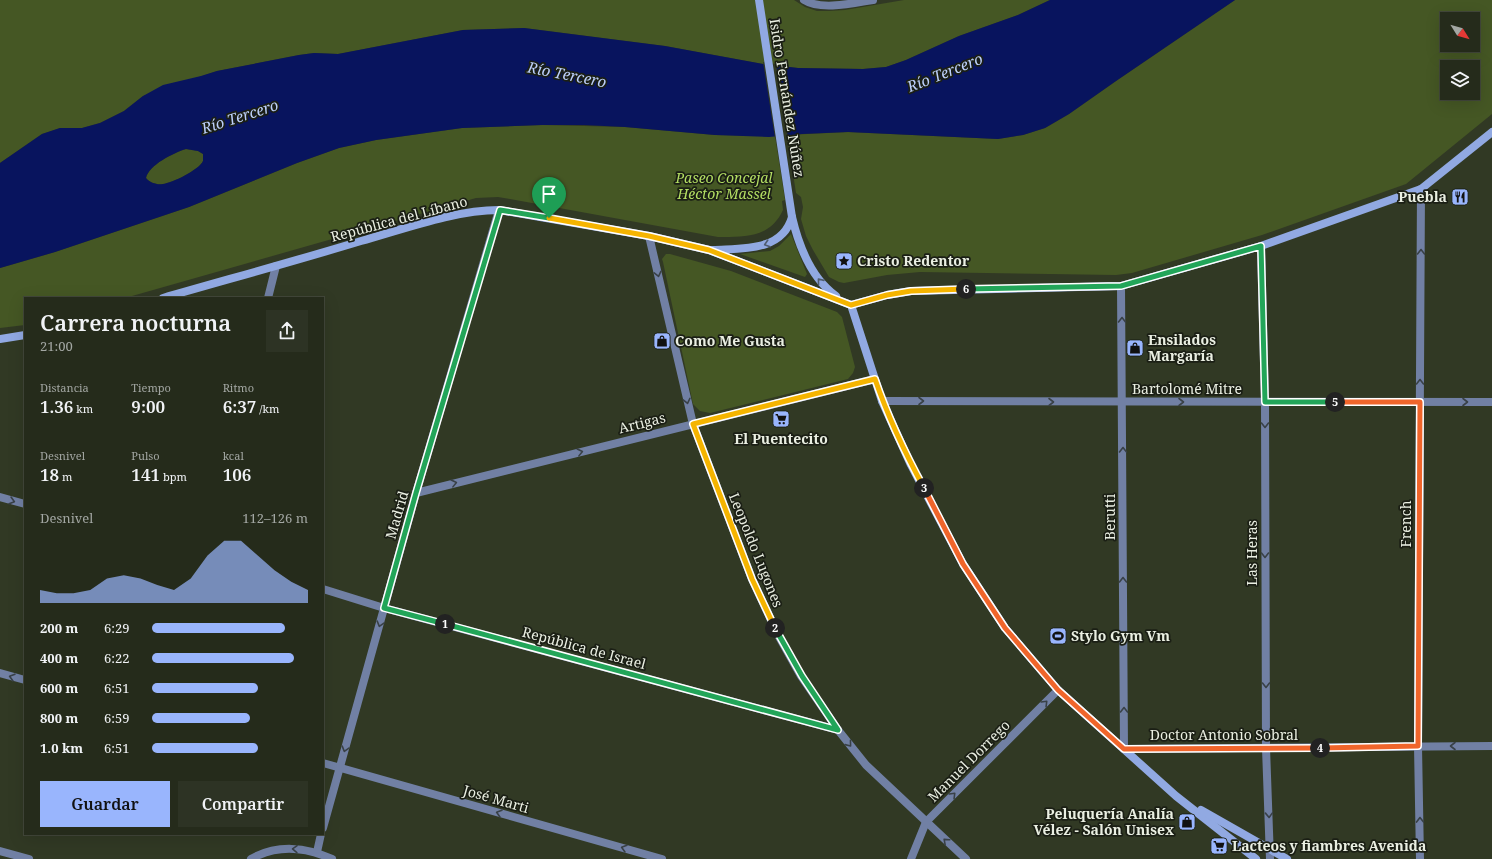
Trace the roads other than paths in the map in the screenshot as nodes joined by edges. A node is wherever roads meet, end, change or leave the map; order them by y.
1 (759, 0) edge
2 (804, 0) edge
3 (873, 0) edge
4 (1492, 132) edge
5 (1421, 189) junction
6 (500, 210) junction
7 (792, 217) junction
8 (649, 236) junction
9 (1261, 246) junction
10 (709, 250) junction
11 (276, 266) junction
12 (1121, 286) junction
13 (167, 297) edge
14 (268, 297) edge
15 (851, 305) junction
16 (24, 335) edge
17 (0, 339) edge
18 (875, 379) junction
19 (882, 401) junction
20 (1122, 402) junction
21 (1265, 402) junction
22 (1420, 402) junction
23 (1492, 402) edge
24 (693, 424) junction
25 (416, 493) junction
26 (0, 497) edge
27 (24, 504) edge
28 (324, 589) edge
29 (384, 608) junction
30 (0, 673) edge
31 (24, 680) edge
32 (1058, 690) junction
33 (838, 730) junction
34 (1418, 746) junction
35 (1492, 746) edge
36 (1266, 748) junction
37 (1124, 749) junction
38 (324, 763) edge
39 (340, 768) junction
40 (1176, 796) junction
41 (926, 822) junction
42 (324, 824) edge
43 (321, 835) edge
44 (1270, 850) junction
45 (0, 851) edge
46 (316, 852) junction
47 (29, 859) edge
48 (250, 859) edge
49 (332, 859) edge
50 (662, 859) edge
51 (912, 859) edge
52 (966, 859) edge
53 (1256, 859) edge
54 (1270, 859) edge
55 (1287, 859) edge
56 (1420, 859) edge

1 - 7 main road, Isidro Fernández Núñez
2 - 3 street
4 - 5 main road
5 - 9 main road
22 -> 5 street, French
6 - 8 main road, República del Líbano
6 - 11 main road, República del Líbano
6 - 25 street, Madrid
7 -> 10 main road
15 -> 7 main road
8 - 10 main road, República del Líbano
8 -> 24 street, Leopoldo Lugones
9 - 12 main road
9 - 21 street, Las Heras
10 - 15 main road, República del Líbano
11 - 13 main road, República del Líbano
11 - 14 street
12 - 15 main road
20 -> 12 street, Berutti
15 - 18 main road
16 - 17 main road
18 - 19 main road
18 - 24 street, Artigas
19 -> 20 street, Bartolomé Mitre
19 - 32 main road
20 -> 21 street, Bartolomé Mitre
37 -> 20 street, Berutti
21 - 22 street, Bartolomé Mitre
21 -> 36 street, Las Heras
22 -> 23 street, Bartolomé Mitre
22 - 34 street, French
25 -> 24 street, Artigas
24 - 33 street, Leopoldo Lugones
25 - 29 street, Madrid
26 -> 27 street
28 - 29 street, República de Israel
29 - 33 street, República de Israel
29 -> 39 street, Madrid
31 -> 30 street
32 - 37 main road
41 -> 32 street, Manuel Dorrego
33 -> 41 street, Leopoldo Lugones
35 -> 34 street, Doctor Antonio Sobral
34 - 36 street, Doctor Antonio Sobral
56 -> 34 street, French
36 - 37 street, Doctor Antonio Sobral
36 -> 44 street, Las Heras
37 - 40 main road
38 - 39 street, José Marti
39 - 42 street, Madrid
50 -> 39 street, José Marti
40 - 44 main road
40 - 53 main road
41 - 51 street, Manuel Dorrego
52 -> 41 street, Leopoldo Lugones
43 - 46 street
44 - 54 street, Las Heras
44 - 55 main road
45 - 47 street
46 -> 48 street
46 - 49 street

